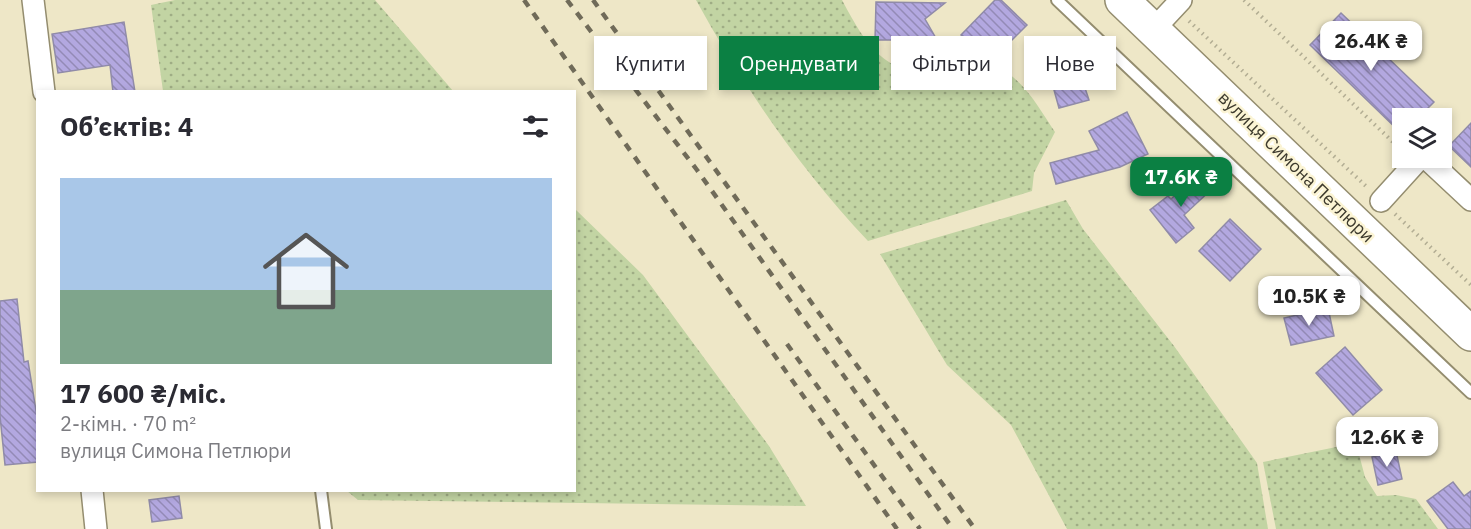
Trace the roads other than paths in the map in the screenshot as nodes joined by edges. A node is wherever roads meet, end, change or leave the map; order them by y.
1 (33, 0) edge
2 (1057, 0) edge
3 (1122, 0) edge
4 (1170, 12) edge
5 (44, 90) edge
6 (1411, 168) edge
7 (1437, 168) edge
8 (1471, 200) edge
9 (1381, 201) road end
10 (1471, 334) edge
11 (1471, 393) edge
12 (92, 492) edge
13 (321, 492) edge
14 (96, 529) edge
15 (326, 529) edge

1 - 5 street
2 - 11 lane
3 - 4 highway, вулиця Симона Петлюри
4 - 10 highway, вулиця Симона Петлюри
6 - 9 street
7 - 8 street
12 - 14 street
13 - 15 lane

